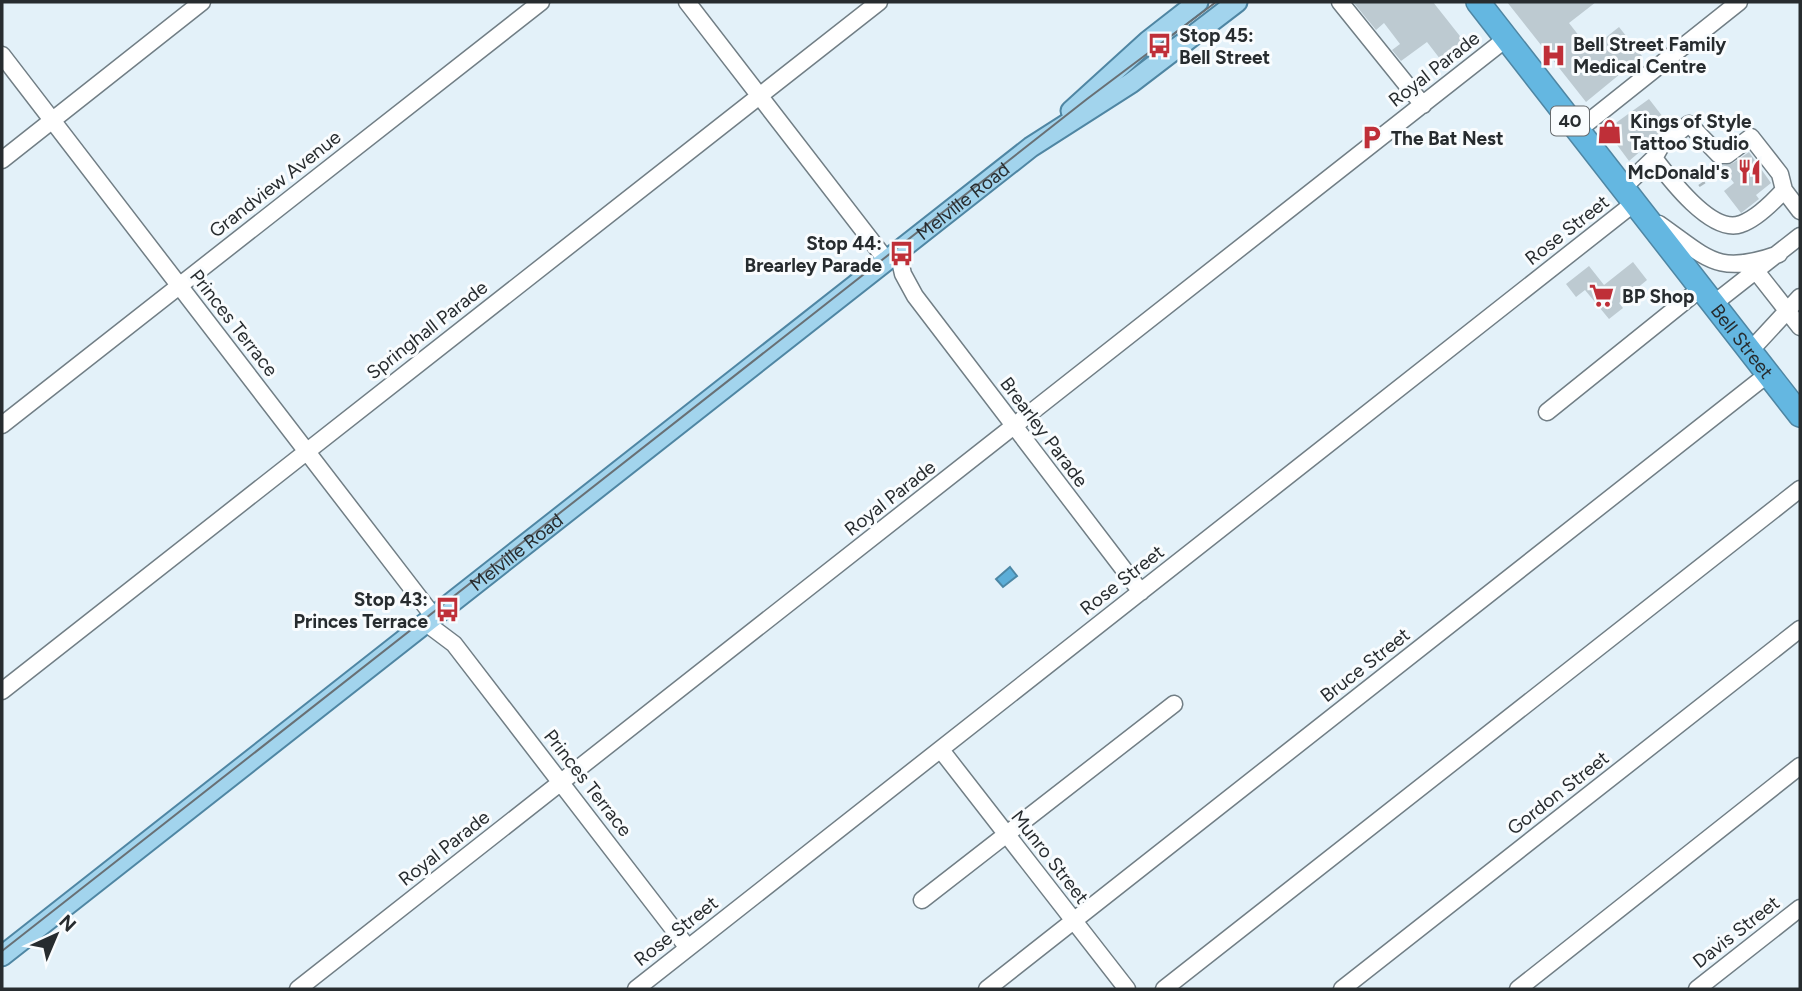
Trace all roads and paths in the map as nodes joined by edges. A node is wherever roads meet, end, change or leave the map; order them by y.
1 (202, 2) edge
2 (541, 2) edge
3 (687, 2) edge
4 (879, 2) edge
5 (1198, 2) edge
6 (1237, 2) edge
7 (1340, 2) edge
8 (1478, 2) edge
9 (1739, 2) edge
10 (1507, 38) junction
11 (2, 55) edge
12 (760, 95) junction
13 (1423, 105) junction
14 (52, 120) junction
15 (1577, 131) junction
16 (1031, 147) junction
17 (1654, 158) junction
18 (2, 160) edge
19 (1784, 190) junction
20 (1628, 197) junction
21 (1800, 211) edge
22 (1799, 240) edge
23 (1779, 254) junction
24 (887, 261) junction
25 (1756, 271) junction
26 (179, 286) junction
27 (915, 296) junction
28 (1800, 296) edge
29 (1706, 297) junction
30 (1787, 310) junction
31 (1800, 327) edge
32 (1750, 351) junction
33 (1768, 374) junction
34 (1799, 409) edge
35 (1547, 412) dead end
36 (2, 425) edge
37 (1014, 427) junction
38 (307, 452) junction
39 (1800, 489) edge
40 (1141, 592) junction
41 (434, 617) junction
42 (1800, 629) edge
43 (2, 691) edge
44 (1174, 704) dead end
45 (940, 750) junction
46 (1800, 766) edge
47 (561, 782) junction
48 (1006, 835) junction
49 (922, 900) dead end
50 (1800, 908) edge
51 (1074, 921) junction
52 (688, 948) junction
53 (2, 956) edge
54 (298, 989) edge
55 (636, 989) edge
56 (987, 989) edge
57 (1127, 989) edge
58 (1164, 989) edge
59 (1342, 989) edge
60 (1518, 989) edge
61 (1697, 989) edge

1 - 14 street
2 - 26 street, Grandview Avenue
3 - 12 street, Brearley Parade
4 - 12 street, Springhall Parade
5 - 16 main road, Melville Road
6 - 16 main road, Melville Road
7 - 13 street
8 - 10 highway, Bell Street / 40
9 - 15 street
10 - 13 street, Royal Parade
10 - 15 highway, Bell Street / 40
11 - 14 street, Princes Terrace
12 - 24 street, Brearley Parade
12 - 38 street, Springhall Parade
13 - 37 street, Royal Parade
14 - 18 street
14 - 26 street, Princes Terrace
15 - 20 highway, Bell Street / 40
16 - 24 main road, Melville Road
17 - 19 street
17 - 19 street, Rose Street
17 - 20 street, Rose Street
19 - 21 street
20 - 23 street
20 - 29 highway, Bell Street / 40
20 - 40 street, Rose Street
22 - 23 street
23 - 25 street
24 - 27 street, Brearley Parade
24 - 27 street, Brearley Parade
24 - 41 main road, Melville Road
25 - 29 street
25 - 30 street
26 - 36 street, Grandview Avenue
26 - 38 street, Princes Terrace
27 - 37 street, Brearley Parade
28 - 30 street
29 - 32 highway, Bell Street / 40
29 - 35 street
30 - 31 street
30 - 32 street
32 - 33 highway, Bell Street / 40
33 - 34 highway, Bell Street / 40
33 - 51 street, Bruce Street
37 - 40 street, Brearley Parade
37 - 47 street, Royal Parade
38 - 41 street, Princes Terrace
38 - 43 street, Springhall Parade
39 - 58 street
40 - 45 street, Rose Street
41 - 47 street, Princes Terrace
41 - 53 main road, Melville Road
42 - 59 street, Gordon Street
44 - 48 street
45 - 48 street, Munro Street
45 - 52 street, Rose Street
46 - 60 street
47 - 52 street, Princes Terrace
47 - 54 street, Royal Parade
48 - 49 street
48 - 51 street, Munro Street
50 - 61 street, Davis Street
51 - 56 street, Bruce Street
51 - 57 street, Munro Street
52 - 55 street, Rose Street

